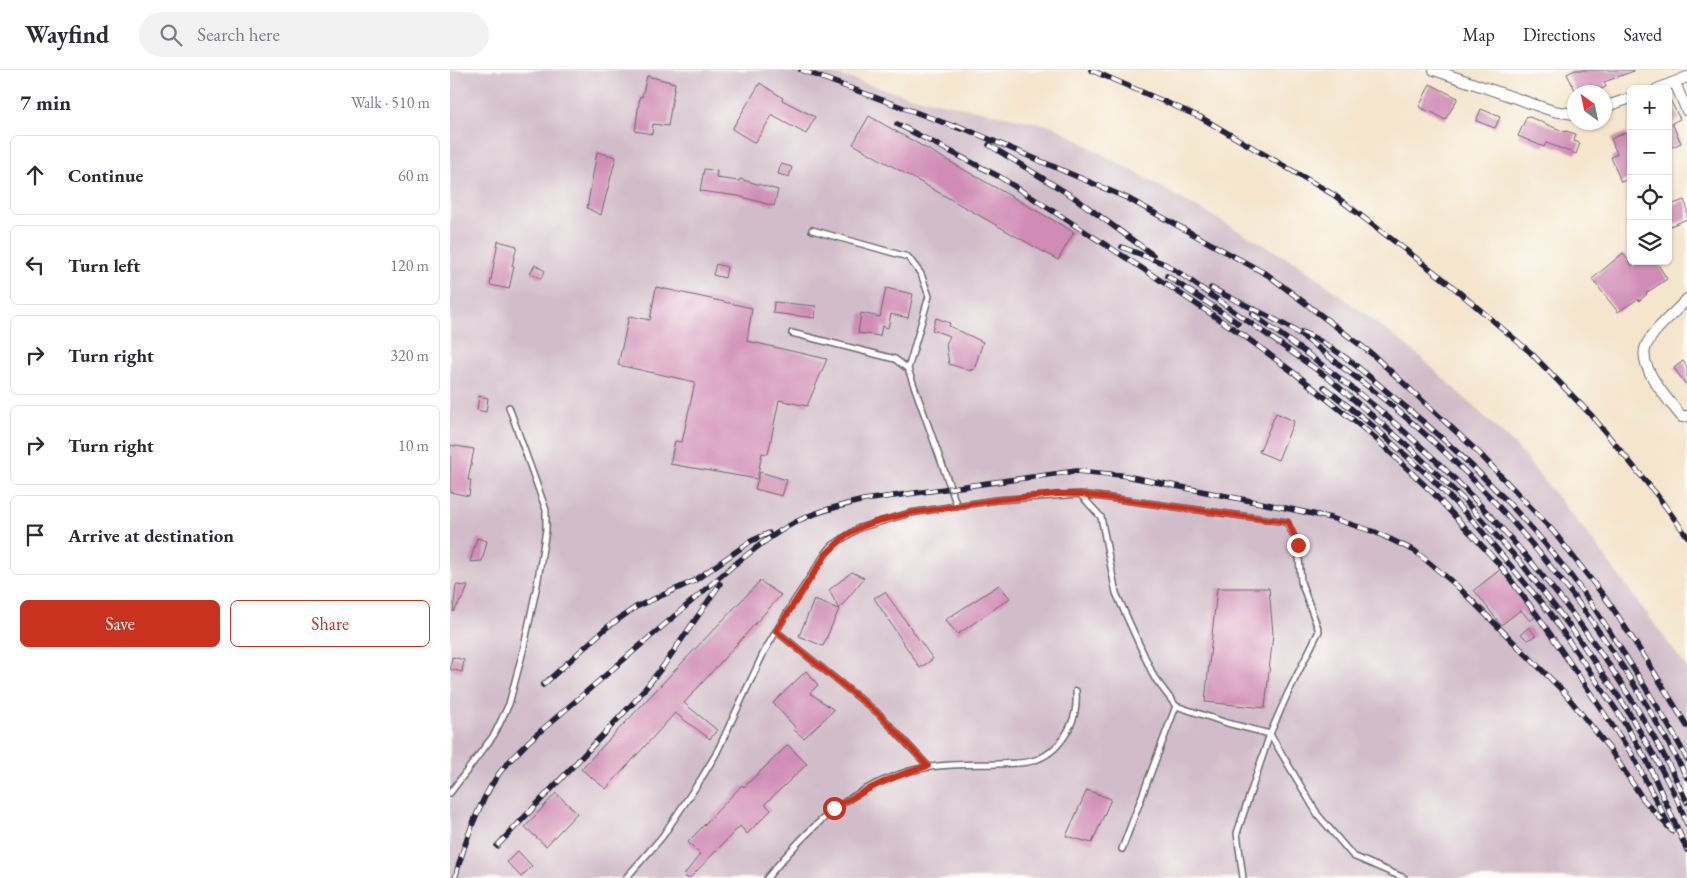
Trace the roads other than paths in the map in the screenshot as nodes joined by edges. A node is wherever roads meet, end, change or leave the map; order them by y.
1 (1434, 70) edge
2 (1687, 77) edge
3 (1675, 83) junction
4 (1669, 85) edge
5 (1627, 99) edge
6 (1612, 104) edge
7 (1687, 111) edge
8 (1567, 113) edge
9 (812, 230) dead end
10 (1687, 299) edge
11 (792, 333) dead end
12 (908, 369) junction
13 (509, 407) dead end
14 (1687, 416) edge
15 (1080, 494) junction
16 (957, 506) junction
17 (776, 631) junction
18 (1076, 691) dead end
19 (1176, 706) junction
20 (1270, 734) junction
21 (928, 766) junction
22 (450, 793) edge
23 (1122, 849) dead end
24 (626, 878) edge
25 (767, 878) edge
26 (1243, 878) edge
27 (1404, 878) edge

1 - 8 street
2 - 3 street
3 - 4 street
3 - 7 street
5 - 6 street
9 - 12 lane
10 - 14 street
11 - 12 lane
12 - 16 lane
13 - 22 lane
15 - 16 lane
15 - 19 lane
15 - 20 lane
16 - 17 lane
17 - 21 lane
17 - 24 lane
18 - 21 lane
19 - 20 lane
19 - 23 lane
20 - 26 lane
20 - 27 lane
21 - 25 lane

